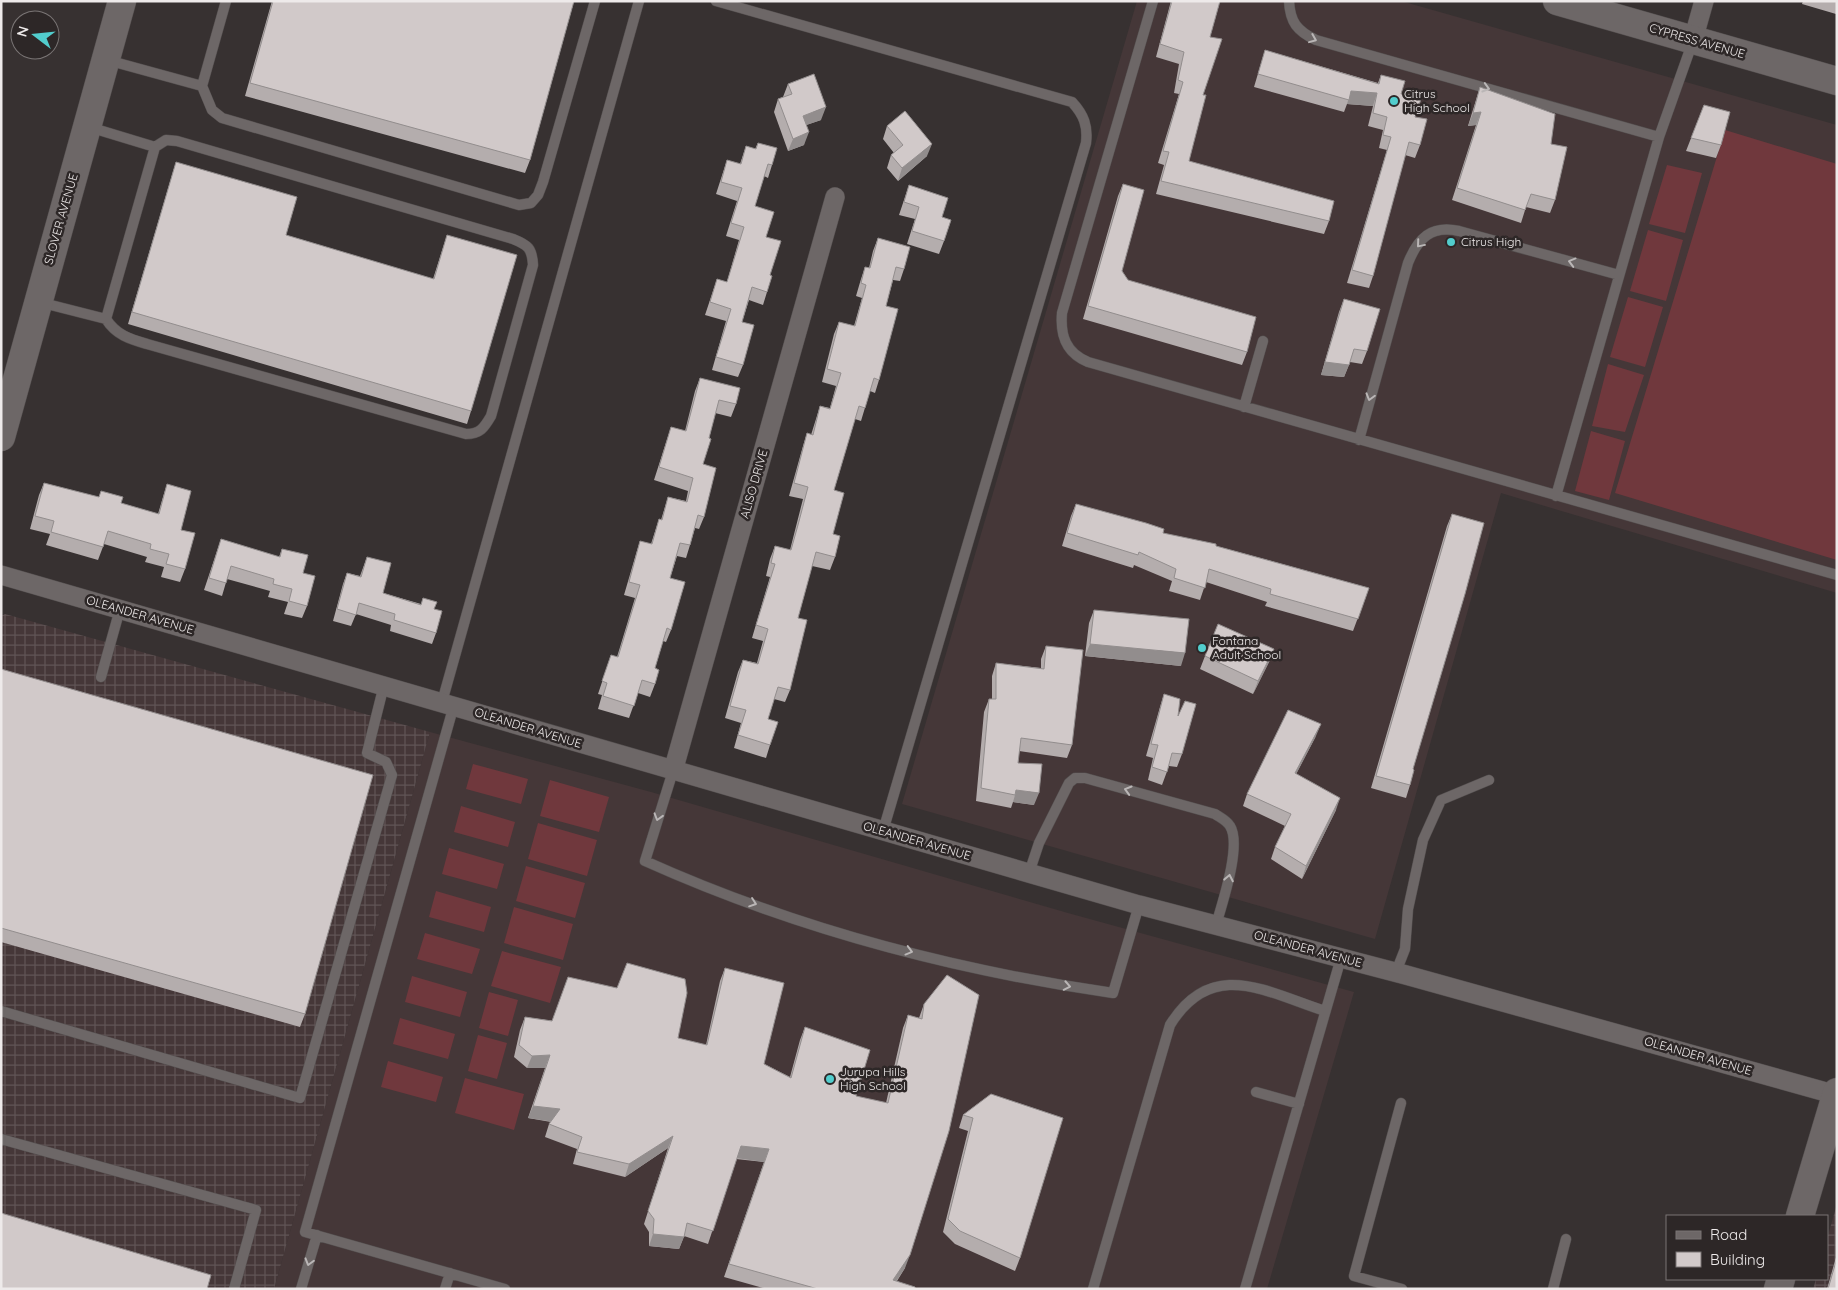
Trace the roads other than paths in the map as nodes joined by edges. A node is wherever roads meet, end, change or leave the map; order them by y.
1 (122, 1) edge
2 (226, 1) edge
3 (595, 1) edge
4 (639, 1) edge
5 (716, 1) edge
6 (1153, 1) edge
7 (1289, 1) edge
8 (1557, 1) edge
9 (1704, 1) edge
10 (1693, 40) junction
11 (106, 60) junction
12 (1837, 81) edge
13 (202, 86) junction
14 (87, 127) junction
15 (1659, 136) junction
16 (155, 147) junction
17 (835, 198) dead end
18 (1619, 275) junction
19 (38, 302) junction
20 (106, 320) junction
21 (1263, 341) dead end
22 (1244, 407) junction
23 (5, 408) edge
24 (1, 437) edge
25 (1359, 440) junction
26 (1556, 496) junction
27 (1, 575) edge
28 (1837, 575) edge
29 (120, 609) junction
30 (101, 677) dead end
31 (384, 685) junction
32 (448, 704) junction
33 (673, 771) junction
34 (1489, 780) dead end
35 (883, 831) junction
36 (1029, 873) junction
37 (1139, 905) junction
38 (1216, 925) junction
39 (1341, 958) junction
40 (1396, 972) junction
41 (1, 1011) edge
42 (1326, 1011) junction
43 (1256, 1092) dead end
44 (1837, 1094) edge
45 (1401, 1102) dead end
46 (1299, 1104) junction
47 (1, 1139) edge
48 (1800, 1215) edge
49 (316, 1235) junction
50 (1566, 1239) dead end
51 (450, 1273) junction
52 (234, 1289) edge
53 (301, 1289) edge
54 (445, 1289) edge
55 (505, 1289) edge
56 (1093, 1289) edge
57 (1245, 1289) edge
58 (1402, 1289) edge
59 (1553, 1289) edge

1 - 11 main road, SLOVER AVENUE
2 - 13 lane
3 - 13 lane
4 - 32 lane
5 - 35 lane
6 - 22 lane
7 -> 15 lane
8 - 10 main road, CYPRESS AVENUE
9 - 10 street
10 - 12 main road, CYPRESS AVENUE
10 - 15 lane
11 - 13 lane
11 - 14 main road, SLOVER AVENUE
14 - 16 lane
14 - 19 main road, SLOVER AVENUE
15 - 18 lane
16 - 20 lane
16 - 20 lane
17 - 33 street, ALISO DRIVE
18 -> 25 lane
18 - 26 lane
19 - 20 lane
19 - 23 main road, SLOVER AVENUE
21 - 22 lane
22 - 25 lane
23 - 24 main road, SLOVER AVENUE
25 - 26 lane
26 - 28 lane
27 - 29 street, OLEANDER AVENUE
29 - 30 lane
29 - 31 street, OLEANDER AVENUE
31 - 32 street, OLEANDER AVENUE
31 - 41 lane
32 - 33 street, OLEANDER AVENUE
32 - 49 lane
33 - 35 street, OLEANDER AVENUE
33 -> 37 lane
34 - 40 lane
35 - 36 street, OLEANDER AVENUE
36 - 37 street, OLEANDER AVENUE
38 -> 36 lane
37 - 38 street, OLEANDER AVENUE
38 - 39 street, OLEANDER AVENUE
39 - 40 street, OLEANDER AVENUE
39 - 42 lane
40 - 44 street, OLEANDER AVENUE
42 - 46 lane
42 - 56 lane
43 - 46 lane
44 - 48 main road
45 - 58 lane
46 - 57 lane
47 - 52 lane
49 - 51 lane
49 -> 53 lane
50 - 59 lane
51 - 54 lane
51 - 55 lane

